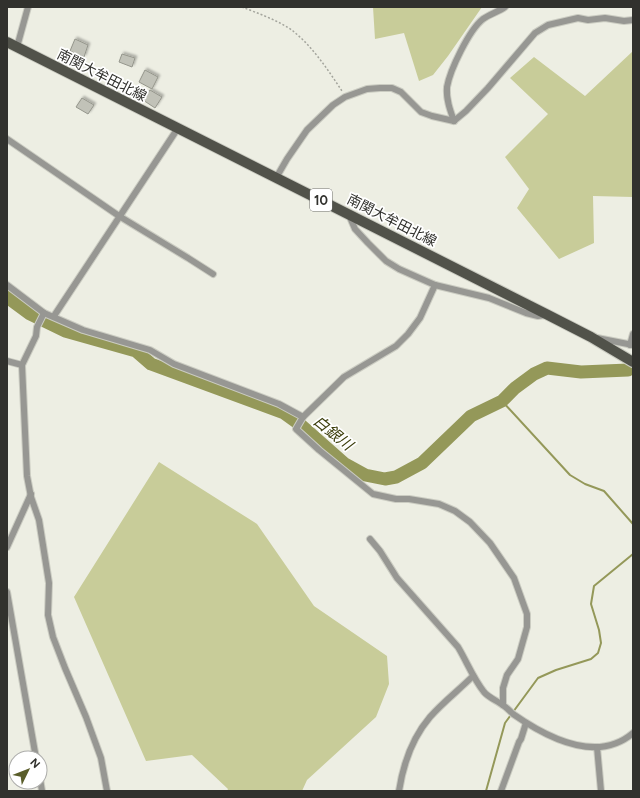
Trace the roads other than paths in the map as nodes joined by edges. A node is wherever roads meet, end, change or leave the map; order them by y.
1 (28, 7) edge
2 (505, 7) edge
3 (633, 20) edge
4 (7, 42) edge
5 (17, 48) junction
6 (454, 121) junction
7 (178, 128) junction
8 (7, 139) edge
9 (276, 178) junction
10 (349, 214) junction
11 (119, 216) junction
12 (213, 274) dead end
13 (7, 285) edge
14 (435, 285) junction
15 (44, 313) junction
16 (548, 315) junction
17 (54, 316) junction
18 (633, 334) edge
19 (591, 337) junction
20 (632, 345) edge
21 (7, 361) edge
22 (633, 362) edge
23 (22, 365) junction
24 (302, 419) junction
25 (31, 494) junction
26 (370, 539) dead end
27 (7, 547) edge
28 (7, 592) edge
29 (473, 676) junction
30 (503, 705) junction
31 (526, 723) junction
32 (633, 733) edge
33 (597, 747) junction
34 (35, 750) edge
35 (107, 791) edge
36 (399, 791) edge
37 (501, 791) edge
38 (601, 791) edge

1 - 5 street
2 - 6 street
3 - 6 street
4 - 5 main road, 南関大牟田北線 / 10
5 - 7 main road, 南関大牟田北線 / 10
6 - 9 street
7 - 9 main road, 南関大牟田北線 / 10
7 - 11 street
8 - 11 street
9 - 10 main road, 南関大牟田北線 / 10
10 - 14 street
10 - 16 main road, 南関大牟田北線 / 10
11 - 12 street
11 - 17 street
13 - 15 street
14 - 16 street
14 - 24 street
15 - 17 street
15 - 23 street
16 - 19 main road, 南関大牟田北線 / 10
17 - 24 street
18 - 20 street
19 - 20 street
19 - 22 main road, 南関大牟田北線 / 10
21 - 23 street
23 - 25 street
24 - 30 street
25 - 27 street
25 - 35 street
26 - 29 street
28 - 34 street
29 - 30 street
29 - 36 street
30 - 31 street
31 - 33 street
31 - 37 street
32 - 33 street
33 - 38 street

